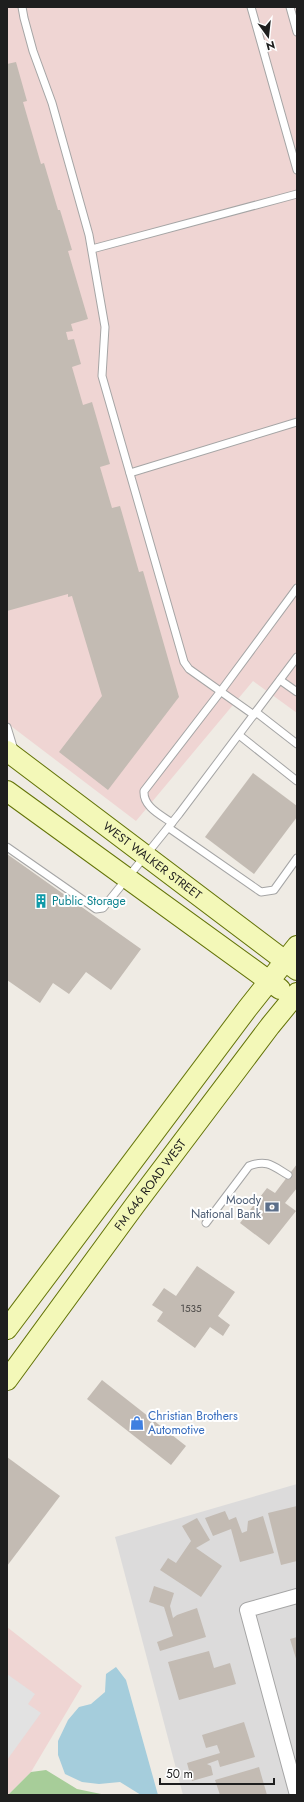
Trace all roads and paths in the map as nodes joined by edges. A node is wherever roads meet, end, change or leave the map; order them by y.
1 (22, 7) edge
2 (251, 7) edge
3 (290, 7) edge
4 (297, 32) edge
5 (297, 170) edge
6 (297, 194) edge
7 (92, 249) junction
8 (297, 422) edge
9 (130, 473) junction
10 (297, 588) edge
11 (297, 657) edge
12 (280, 680) junction
13 (221, 691) junction
14 (297, 692) edge
15 (255, 714) junction
16 (7, 727) edge
17 (238, 735) junction
18 (297, 744) edge
19 (10, 753) edge
20 (297, 781) edge
21 (7, 791) edge
22 (170, 825) junction
23 (7, 847) edge
24 (146, 856) junction
25 (297, 858) edge
26 (127, 879) junction
27 (293, 959) edge
28 (270, 981) junction
29 (295, 999) edge
30 (288, 1175) dead end
31 (206, 1223) dead end
32 (7, 1328) edge
33 (7, 1380) edge
34 (297, 1596) edge
35 (297, 1795) edge

1 - 7 lane
2 - 5 lane
3 - 4 lane
6 - 7 lane
7 - 9 lane
8 - 9 lane
9 - 13 lane
10 - 13 lane
11 - 12 lane
12 - 14 lane
12 - 15 lane
13 - 15 lane
13 - 22 lane
15 - 17 lane
15 - 18 lane
16 - 19 lane
17 - 20 lane
17 - 22 lane
19 - 24 main road, WEST WALKER STREET
21 - 26 main road
22 - 24 lane
22 - 25 lane
23 - 26 lane
24 - 26 lane
24 - 27 main road, WEST WALKER STREET
26 - 28 main road
27 - 28 main road
28 - 29 main road
28 - 32 main road
29 - 33 main road, FM 646 ROAD WEST
30 - 31 lane
34 - 35 street

